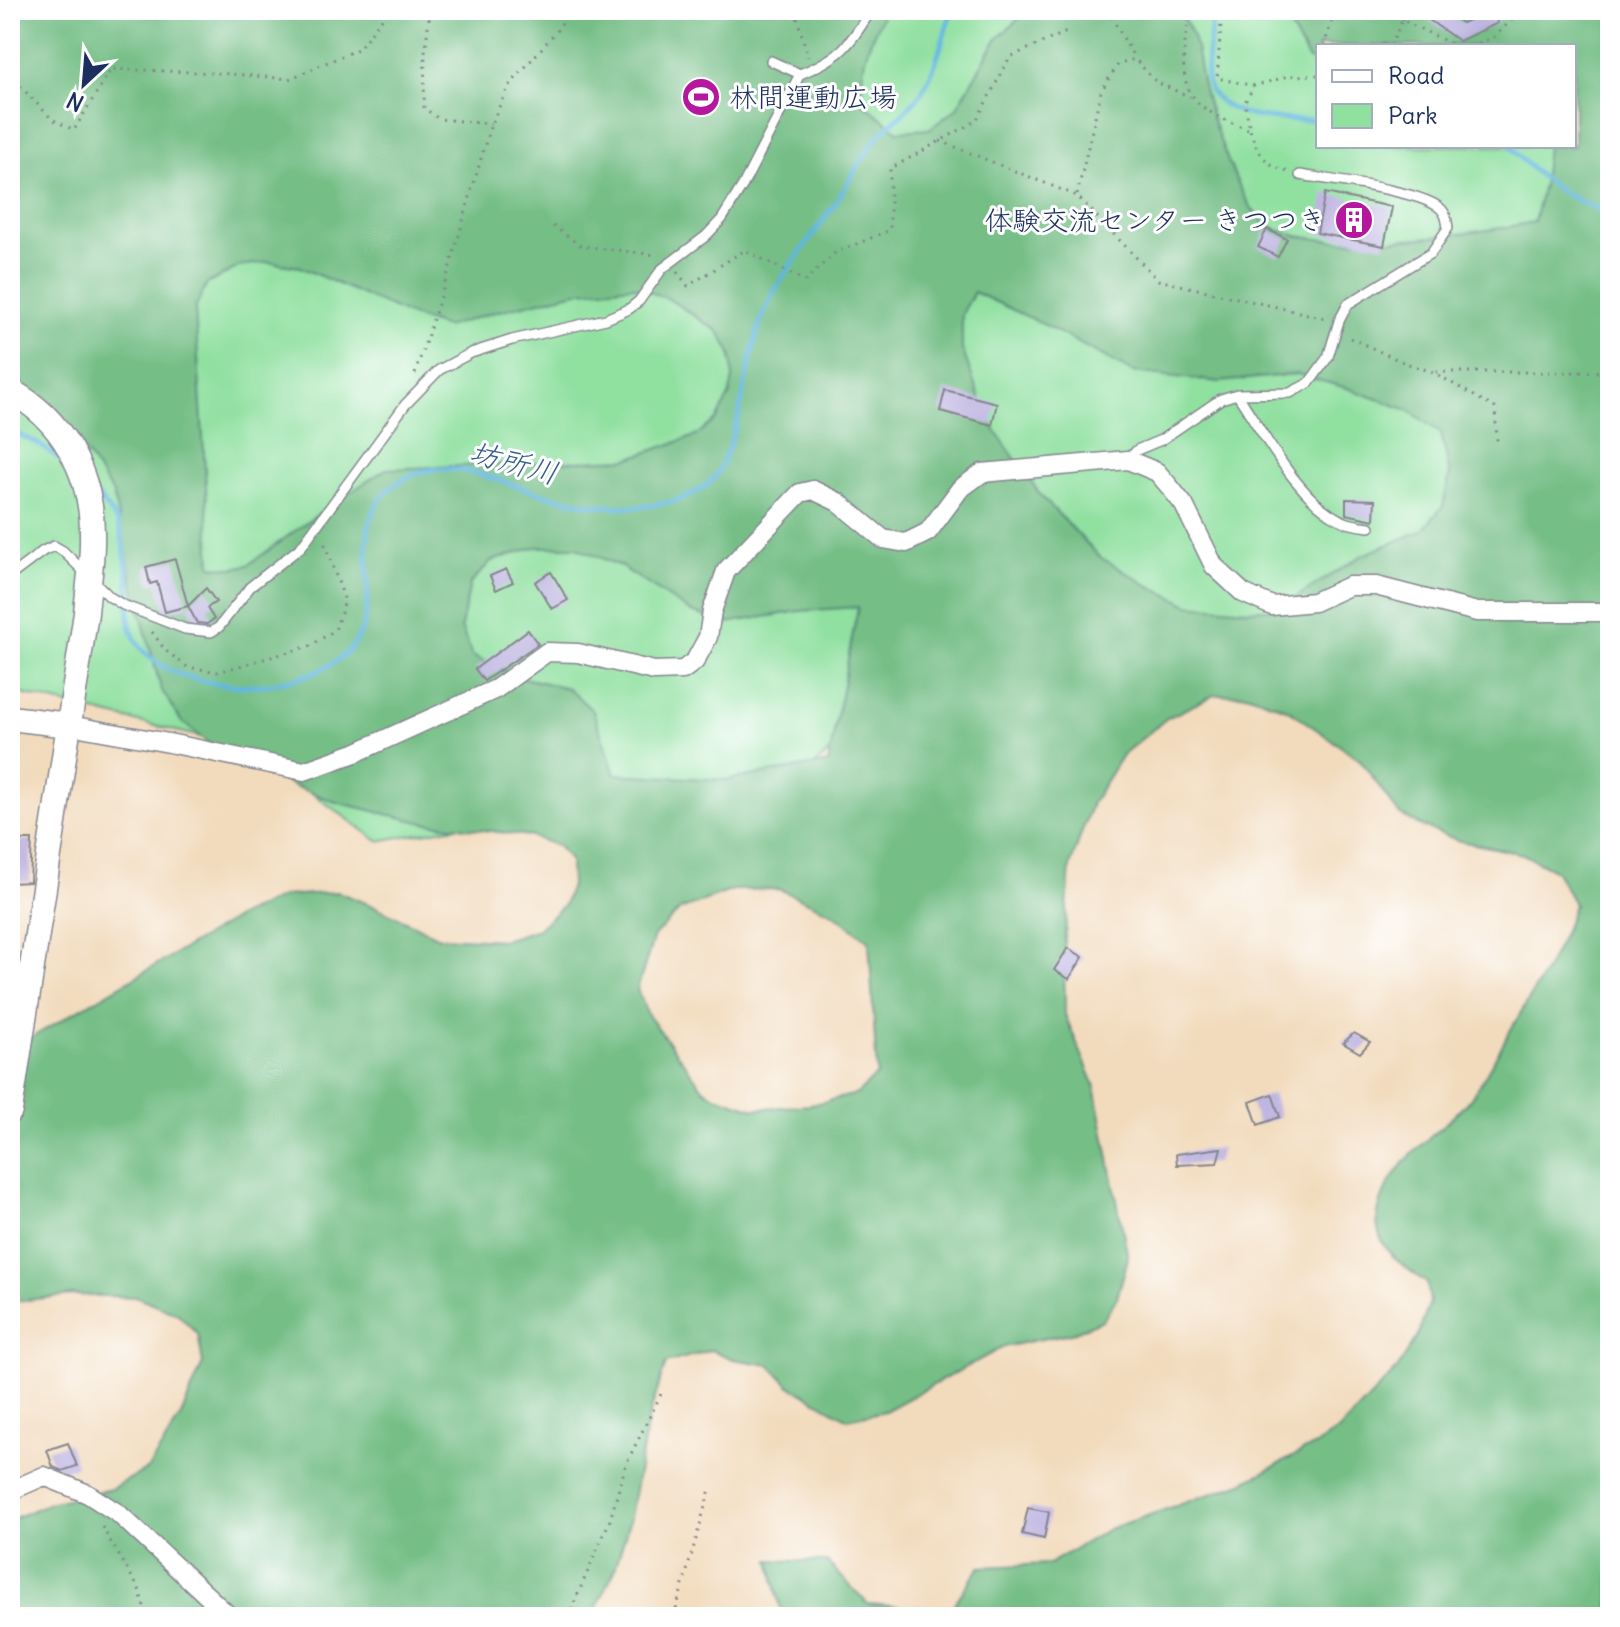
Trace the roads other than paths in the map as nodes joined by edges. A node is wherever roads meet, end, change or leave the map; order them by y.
1 (871, 10) edge
2 (771, 61) dead end
3 (800, 74) junction
4 (1300, 175) road end
5 (10, 391) edge
6 (1237, 394) junction
7 (1128, 460) junction
8 (1370, 527) dead end
9 (10, 576) edge
10 (89, 576) junction
11 (1610, 612) edge
12 (10, 718) edge
13 (69, 725) junction
14 (10, 1111) edge
15 (10, 1491) edge
16 (230, 1617) edge

1 - 3 lane
2 - 3 lane
3 - 10 lane
4 - 6 lane
5 - 10 street
6 - 7 lane
6 - 8 lane
7 - 11 street
7 - 13 street
9 - 10 lane
10 - 13 street
12 - 13 street
13 - 14 street
15 - 16 street

